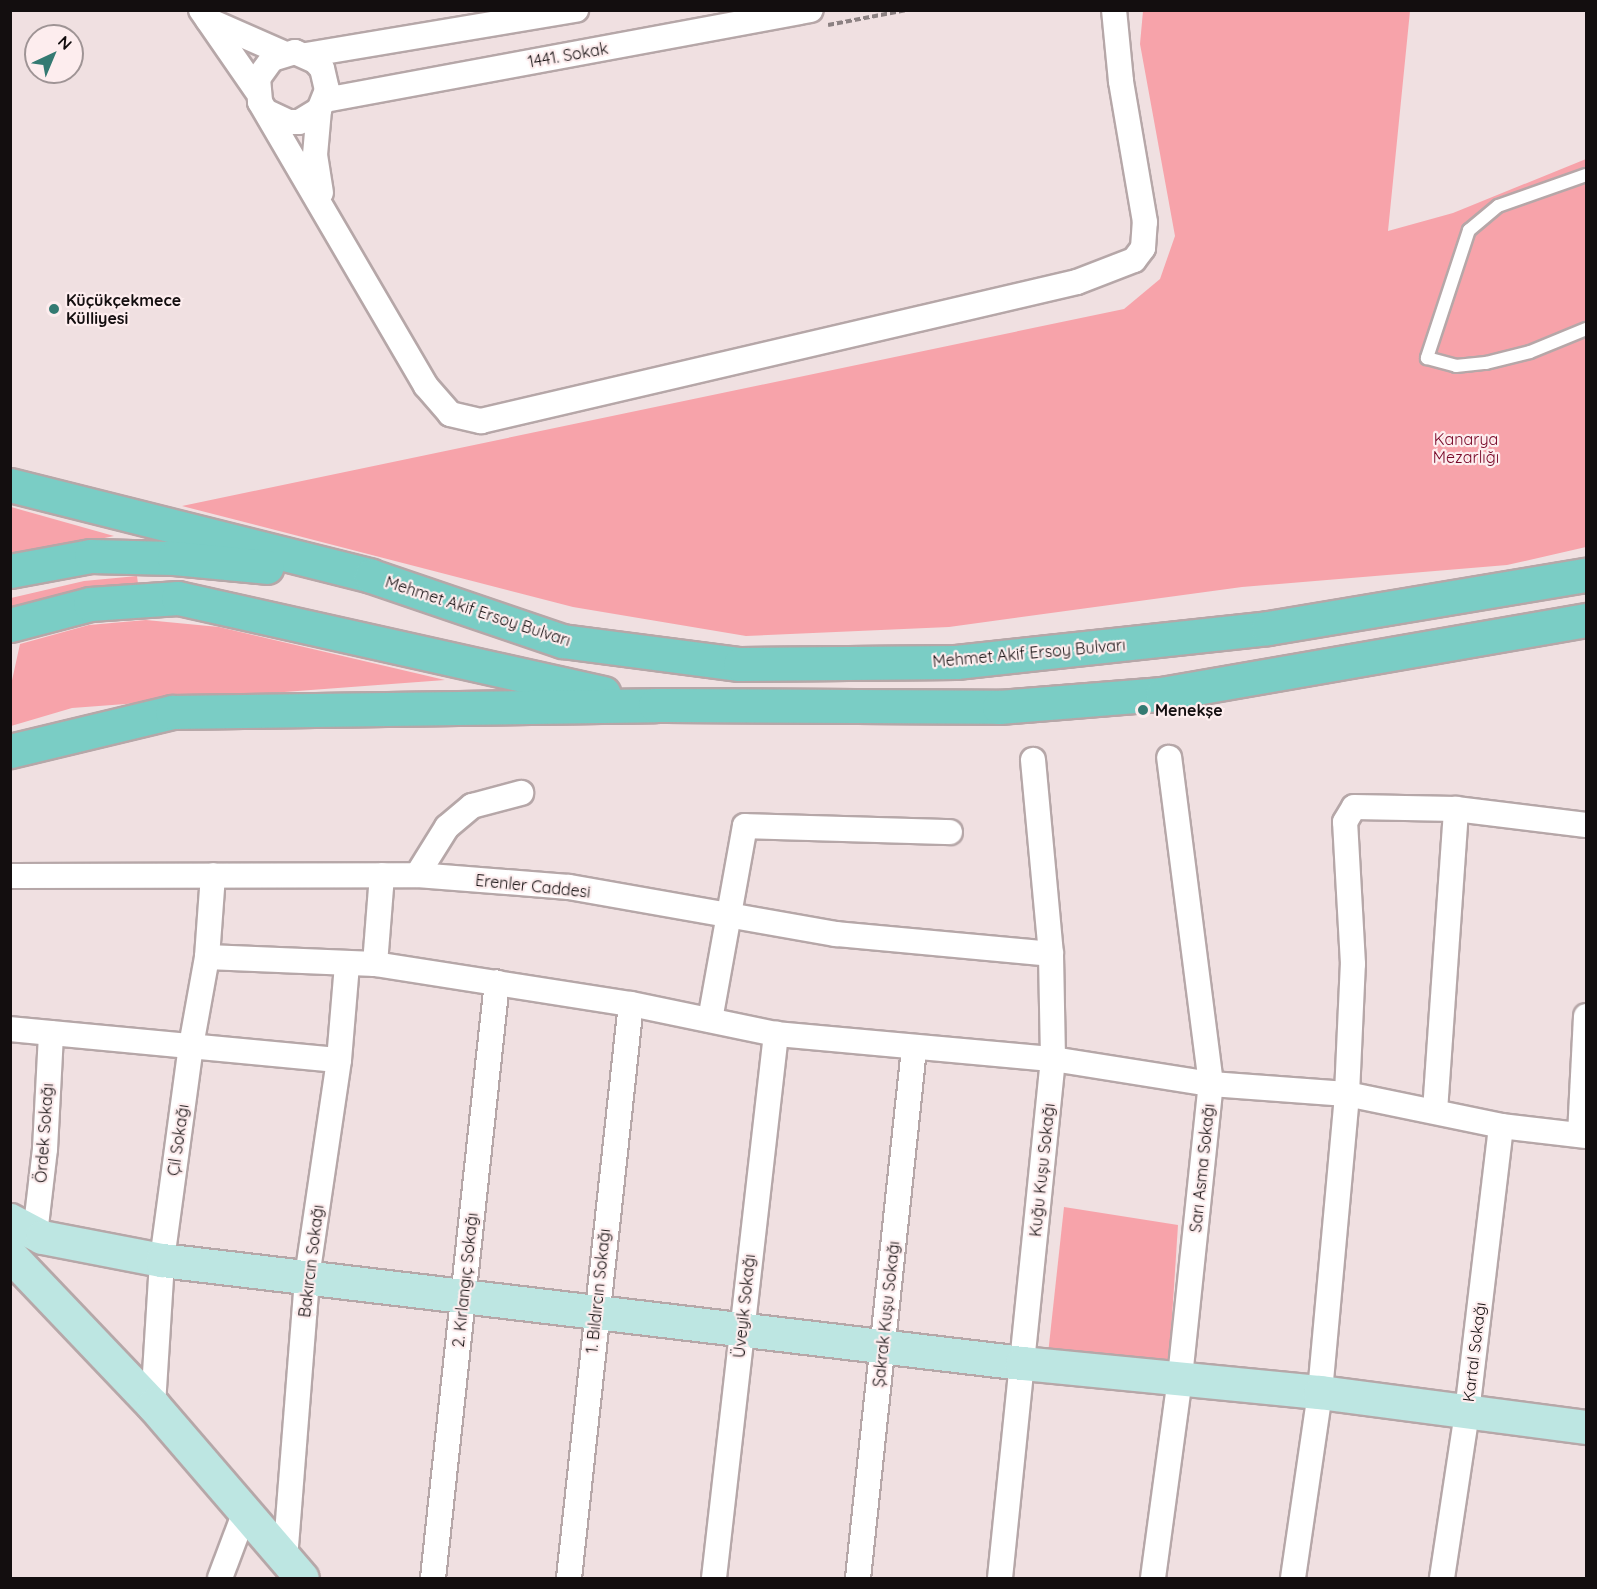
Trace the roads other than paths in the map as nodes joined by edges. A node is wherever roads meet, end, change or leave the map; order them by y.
1 (576, 10) edge
2 (811, 10) edge
3 (1114, 10) edge
4 (204, 15) edge
5 (294, 54) junction
6 (262, 101) junction
7 (322, 105) junction
8 (1587, 175) edge
9 (326, 213) junction
10 (1587, 329) edge
11 (10, 485) edge
12 (10, 571) edge
13 (1587, 575) edge
14 (370, 576) junction
15 (1587, 620) edge
16 (10, 625) edge
17 (655, 705) junction
18 (10, 751) edge
19 (1169, 758) dead end
20 (1033, 760) dead end
21 (521, 793) dead end
22 (1456, 809) junction
23 (1587, 825) edge
24 (950, 831) dead end
25 (382, 875) junction
26 (417, 875) junction
27 (10, 876) edge
28 (213, 876) junction
29 (728, 915) junction
30 (1051, 954) junction
31 (207, 957) junction
32 (375, 964) junction
33 (347, 965) junction
34 (497, 982) junction
35 (631, 1004) junction
36 (1587, 1016) edge
37 (710, 1020) junction
38 (10, 1029) edge
39 (51, 1033) junction
40 (776, 1034) junction
41 (191, 1046) junction
42 (915, 1049) junction
43 (1053, 1059) junction
44 (339, 1060) junction
45 (1211, 1084) junction
46 (1347, 1094) junction
47 (1435, 1111) junction
48 (1501, 1126) junction
49 (1583, 1135) edge
50 (23, 1227) edge
51 (10, 1255) edge
52 (162, 1260) junction
53 (308, 1277) junction
54 (463, 1296) junction
55 (595, 1312) junction
56 (741, 1329) junction
57 (882, 1346) junction
58 (1022, 1363) junction
59 (1180, 1377) junction
60 (1320, 1392) junction
61 (153, 1405) junction
62 (1467, 1412) junction
63 (1587, 1427) edge
64 (245, 1512) junction
65 (293, 1569) edge
66 (220, 1578) edge
67 (433, 1578) edge
68 (569, 1578) edge
69 (714, 1578) edge
70 (858, 1578) edge
71 (1000, 1578) edge
72 (1153, 1578) edge
73 (1293, 1578) edge
74 (1442, 1578) edge

1 - 5 street
2 - 7 street, 1441. Sokak
3 - 9 street
4 - 5 street
4 - 6 street
5 - 6 street
5 - 7 street
6 - 7 street
6 - 9 street
7 - 9 street
8 - 10 lane
11 - 14 main road
12 - 14 main road
13 - 14 main road, Mehmet Akif Ersoy Bulvarı
15 - 17 main road
16 - 17 main road
17 - 18 main road
19 - 45 street, Sarı Asma Sokağı
20 - 30 street, Kuğu Kuşu Sokağı
21 - 26 street
22 - 23 street
22 - 46 street
22 - 47 street
24 - 29 street
25 - 26 street, Erenler Caddesi
25 - 28 street, Erenler Caddesi
25 - 32 street
26 - 29 street, Erenler Caddesi
27 - 28 street, Erenler Caddesi
28 - 31 street, Çil Sokağı
29 - 30 street, Erenler Caddesi
29 - 37 street
30 - 43 street, Kuğu Kuşu Sokağı
31 - 33 street
31 - 41 street, Çil Sokağı
32 - 33 street
32 - 34 street
33 - 44 street, Bakırcın Sokağı
34 - 35 street
34 - 54 street, 2. Kırlangıç Sokağı
35 - 37 street
35 - 55 street, 1. Bıldırcın Sokağı
36 - 49 street
37 - 40 street
38 - 39 street
39 - 41 street
39 - 50 street, Ördek Sokağı
40 - 42 street
40 - 56 street, Üveyik Sokağı
41 - 44 street
41 - 52 street, Çil Sokağı
42 - 43 street
42 - 57 street, Şakrak Kuşu Sokağı
43 - 45 street
43 - 58 street, Kuğu Kuşu Sokağı
44 - 53 street, Bakırcın Sokağı
45 - 46 street
45 - 59 street, Sarı Asma Sokağı
46 - 47 street
46 - 60 street
47 - 48 street
48 - 49 street
48 - 62 street, Kartal Sokağı
50 - 52 street
51 - 61 street
52 - 53 street
52 - 61 street, Çil Sokağı
53 - 54 street
53 - 65 street, Bakırcın Sokağı
54 - 55 street
54 - 67 street, 2. Kırlangıç Sokağı
55 - 56 street
55 - 68 street, 1. Bıldırcın Sokağı
56 - 57 street
56 - 69 street, Üveyik Sokağı
57 - 58 street
57 - 70 street, Şakrak Kuşu Sokağı
58 - 59 street
58 - 71 street, Kuğu Kuşu Sokağı
59 - 60 street
59 - 72 street, Sarı Asma Sokağı
60 - 62 street
60 - 73 street
61 - 64 street
62 - 63 street
62 - 74 street, Kartal Sokağı
64 - 65 street
64 - 66 street

